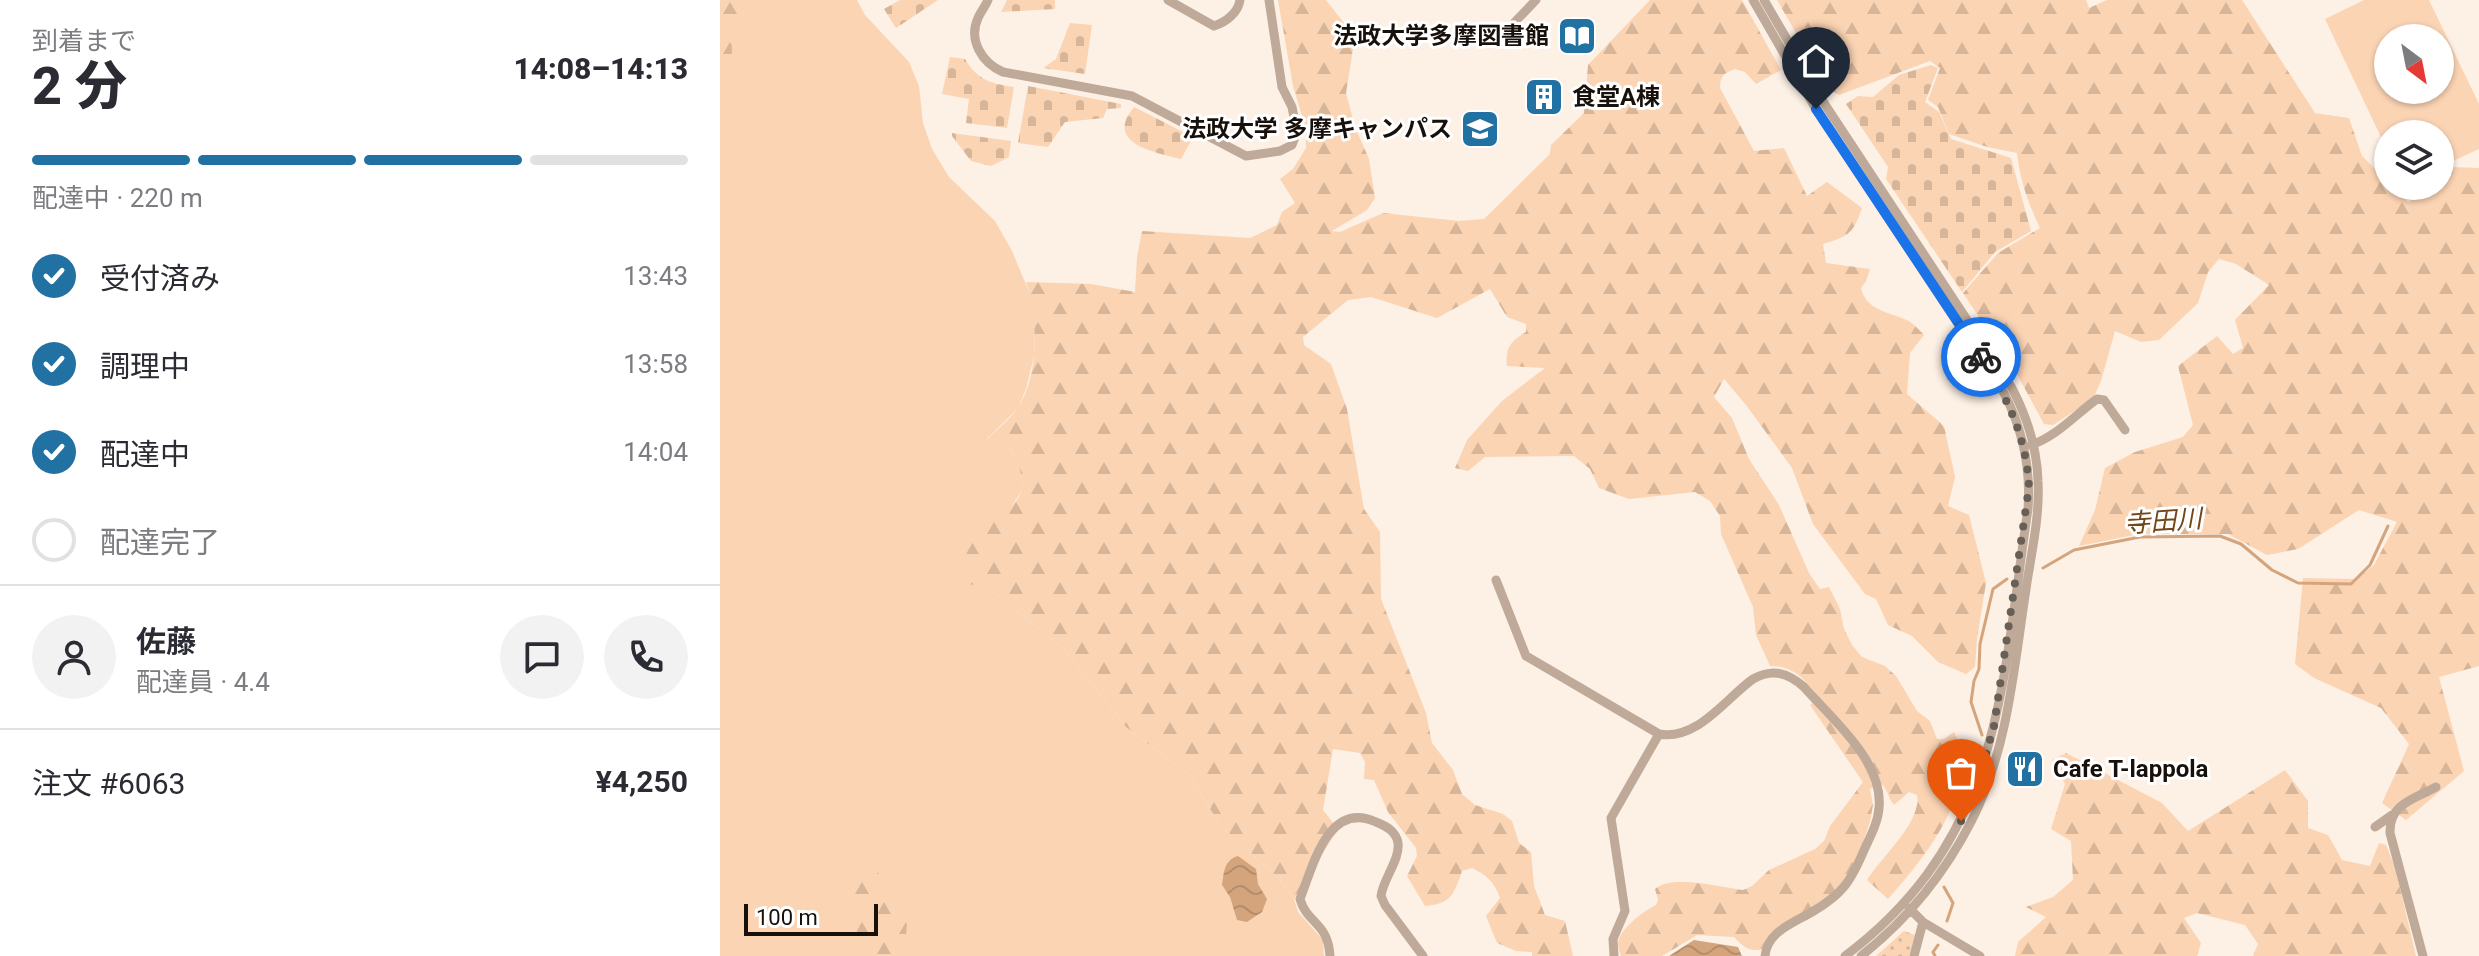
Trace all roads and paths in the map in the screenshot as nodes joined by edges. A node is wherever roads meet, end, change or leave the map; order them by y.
1 (988, 0) edge
2 (1168, 0) edge
3 (1240, 0) edge
4 (1269, 0) edge
5 (1536, 0) edge
6 (1753, 0) edge
7 (1764, 0) edge
8 (1510, 27) dead end
9 (2125, 430) dead end
10 (2029, 446) junction
11 (1496, 580) dead end
12 (1659, 734) junction
13 (2436, 787) dead end
14 (2392, 814) junction
15 (2375, 827) dead end
16 (1908, 906) junction
17 (1923, 922) junction
18 (1330, 956) edge
19 (1423, 956) edge
20 (1614, 956) edge
21 (1765, 956) edge
22 (1845, 956) edge
23 (1861, 956) edge
24 (1914, 956) edge
25 (1980, 956) edge
26 (2423, 956) edge

1 - 4 street
2 - 3 street
5 - 8 street
6 - 10 street
7 - 10 street
9 - 10 street
10 - 16 street
11 - 12 street
12 - 20 street
12 - 21 street
13 - 14 street
14 - 15 street
14 - 26 street
16 - 17 street
16 - 22 street
16 - 23 street
17 - 24 street
17 - 25 street
18 - 19 street

